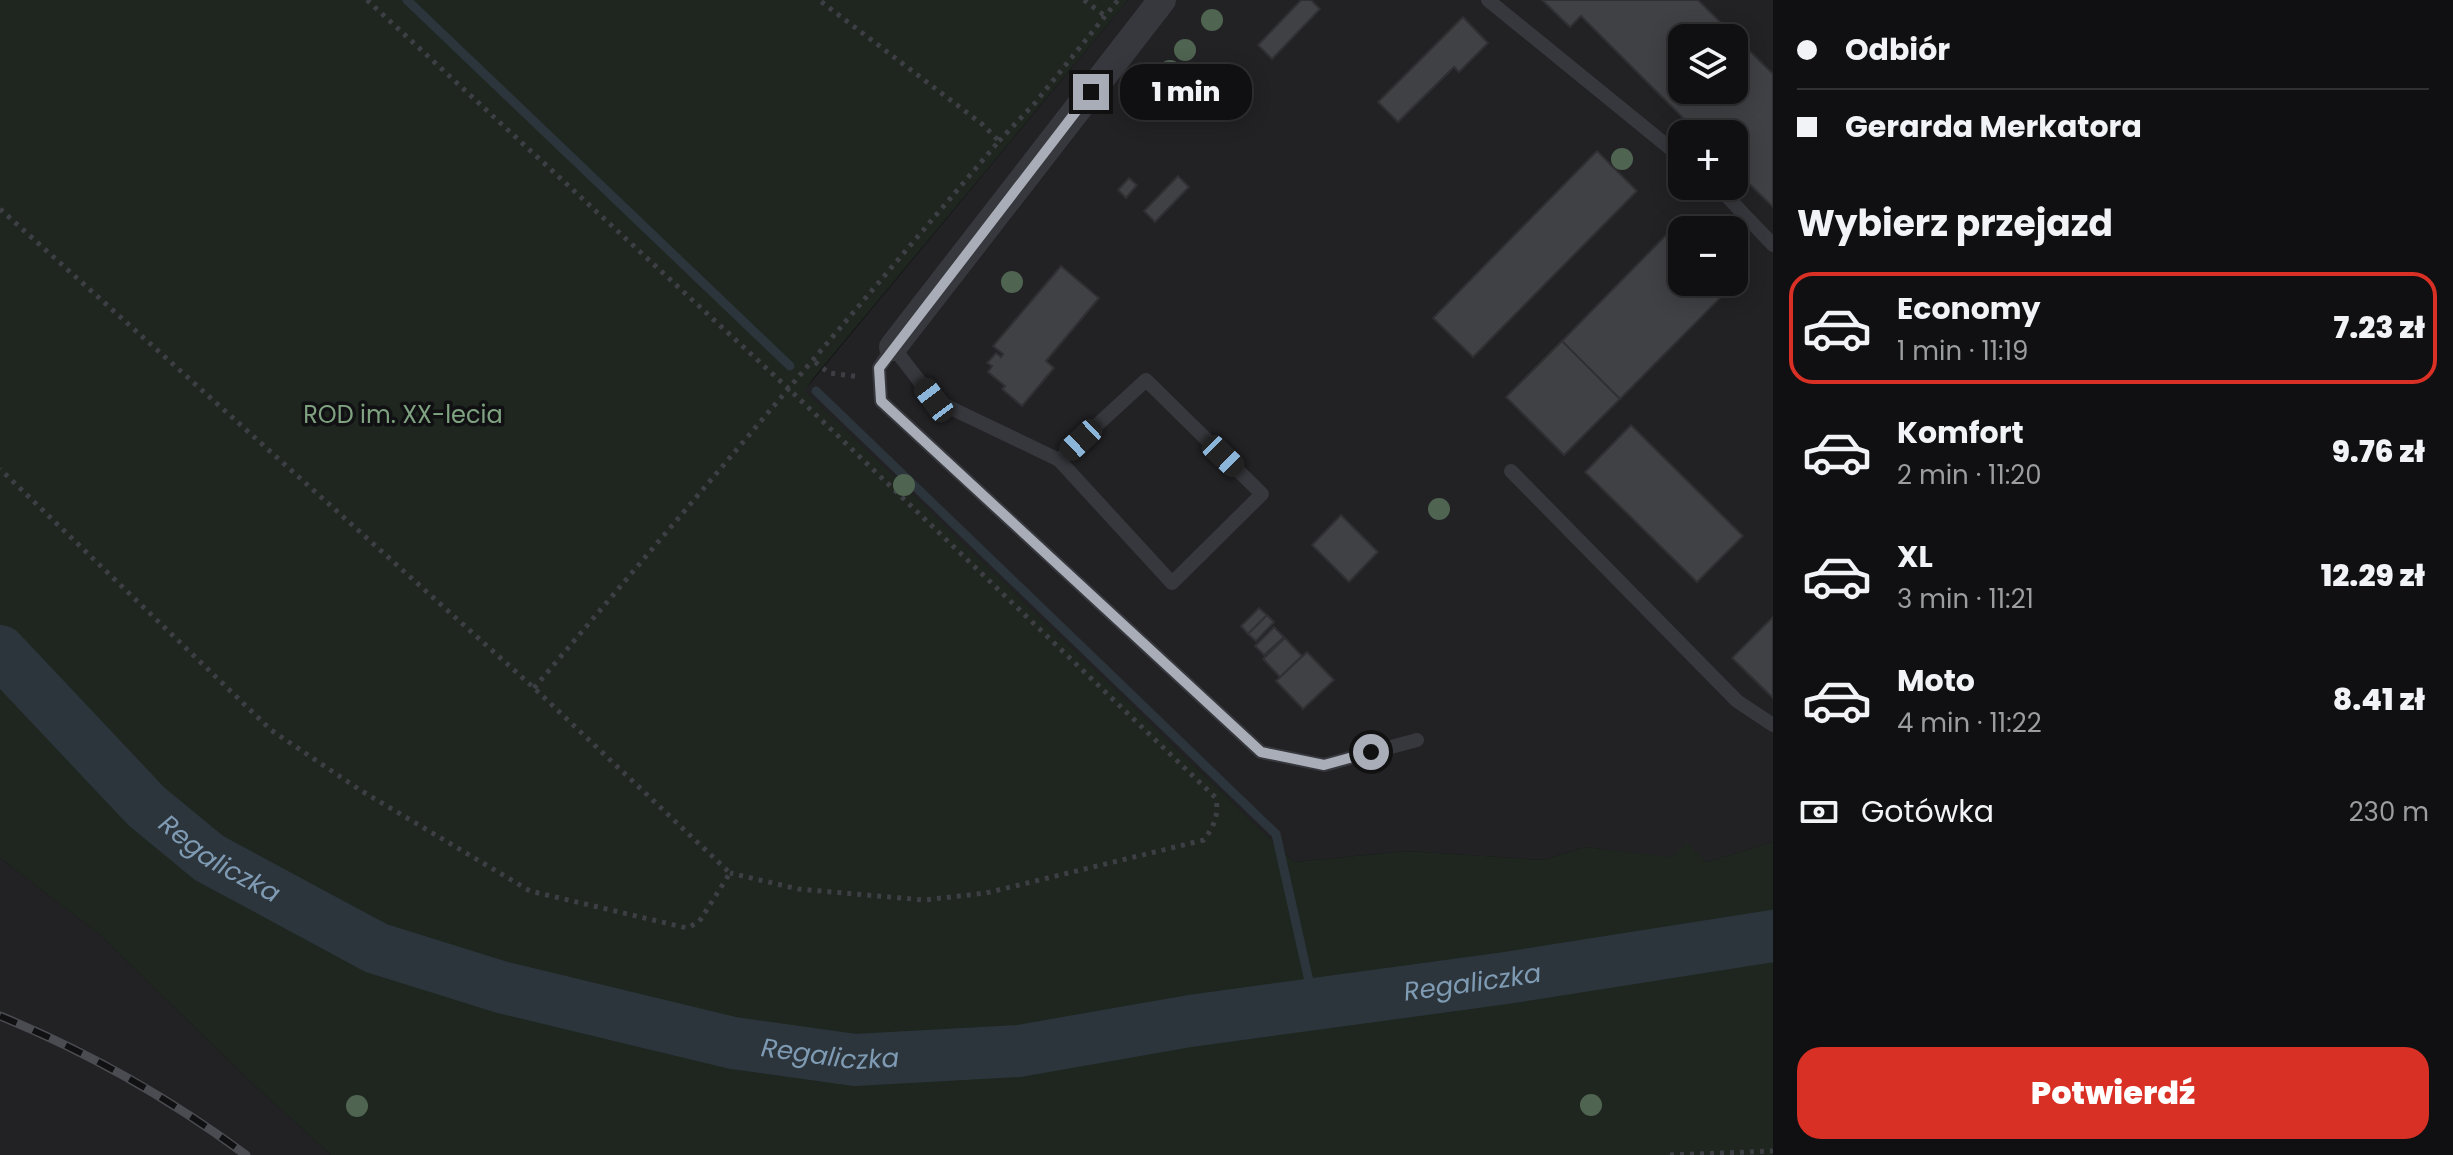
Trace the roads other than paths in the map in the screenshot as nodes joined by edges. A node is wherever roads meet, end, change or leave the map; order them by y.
1 (1162, 0) edge
2 (1488, 0) edge
3 (1668, 147) edge
4 (1730, 200) edge
5 (1773, 245) edge
6 (893, 347) junction
7 (1059, 460) junction
8 (1511, 471) dead end
9 (1773, 725) edge
10 (1417, 740) dead end

1 - 6 street
2 - 3 lane
4 - 5 lane
6 - 7 lane
6 - 10 lane
7 - 7 lane
8 - 9 lane

